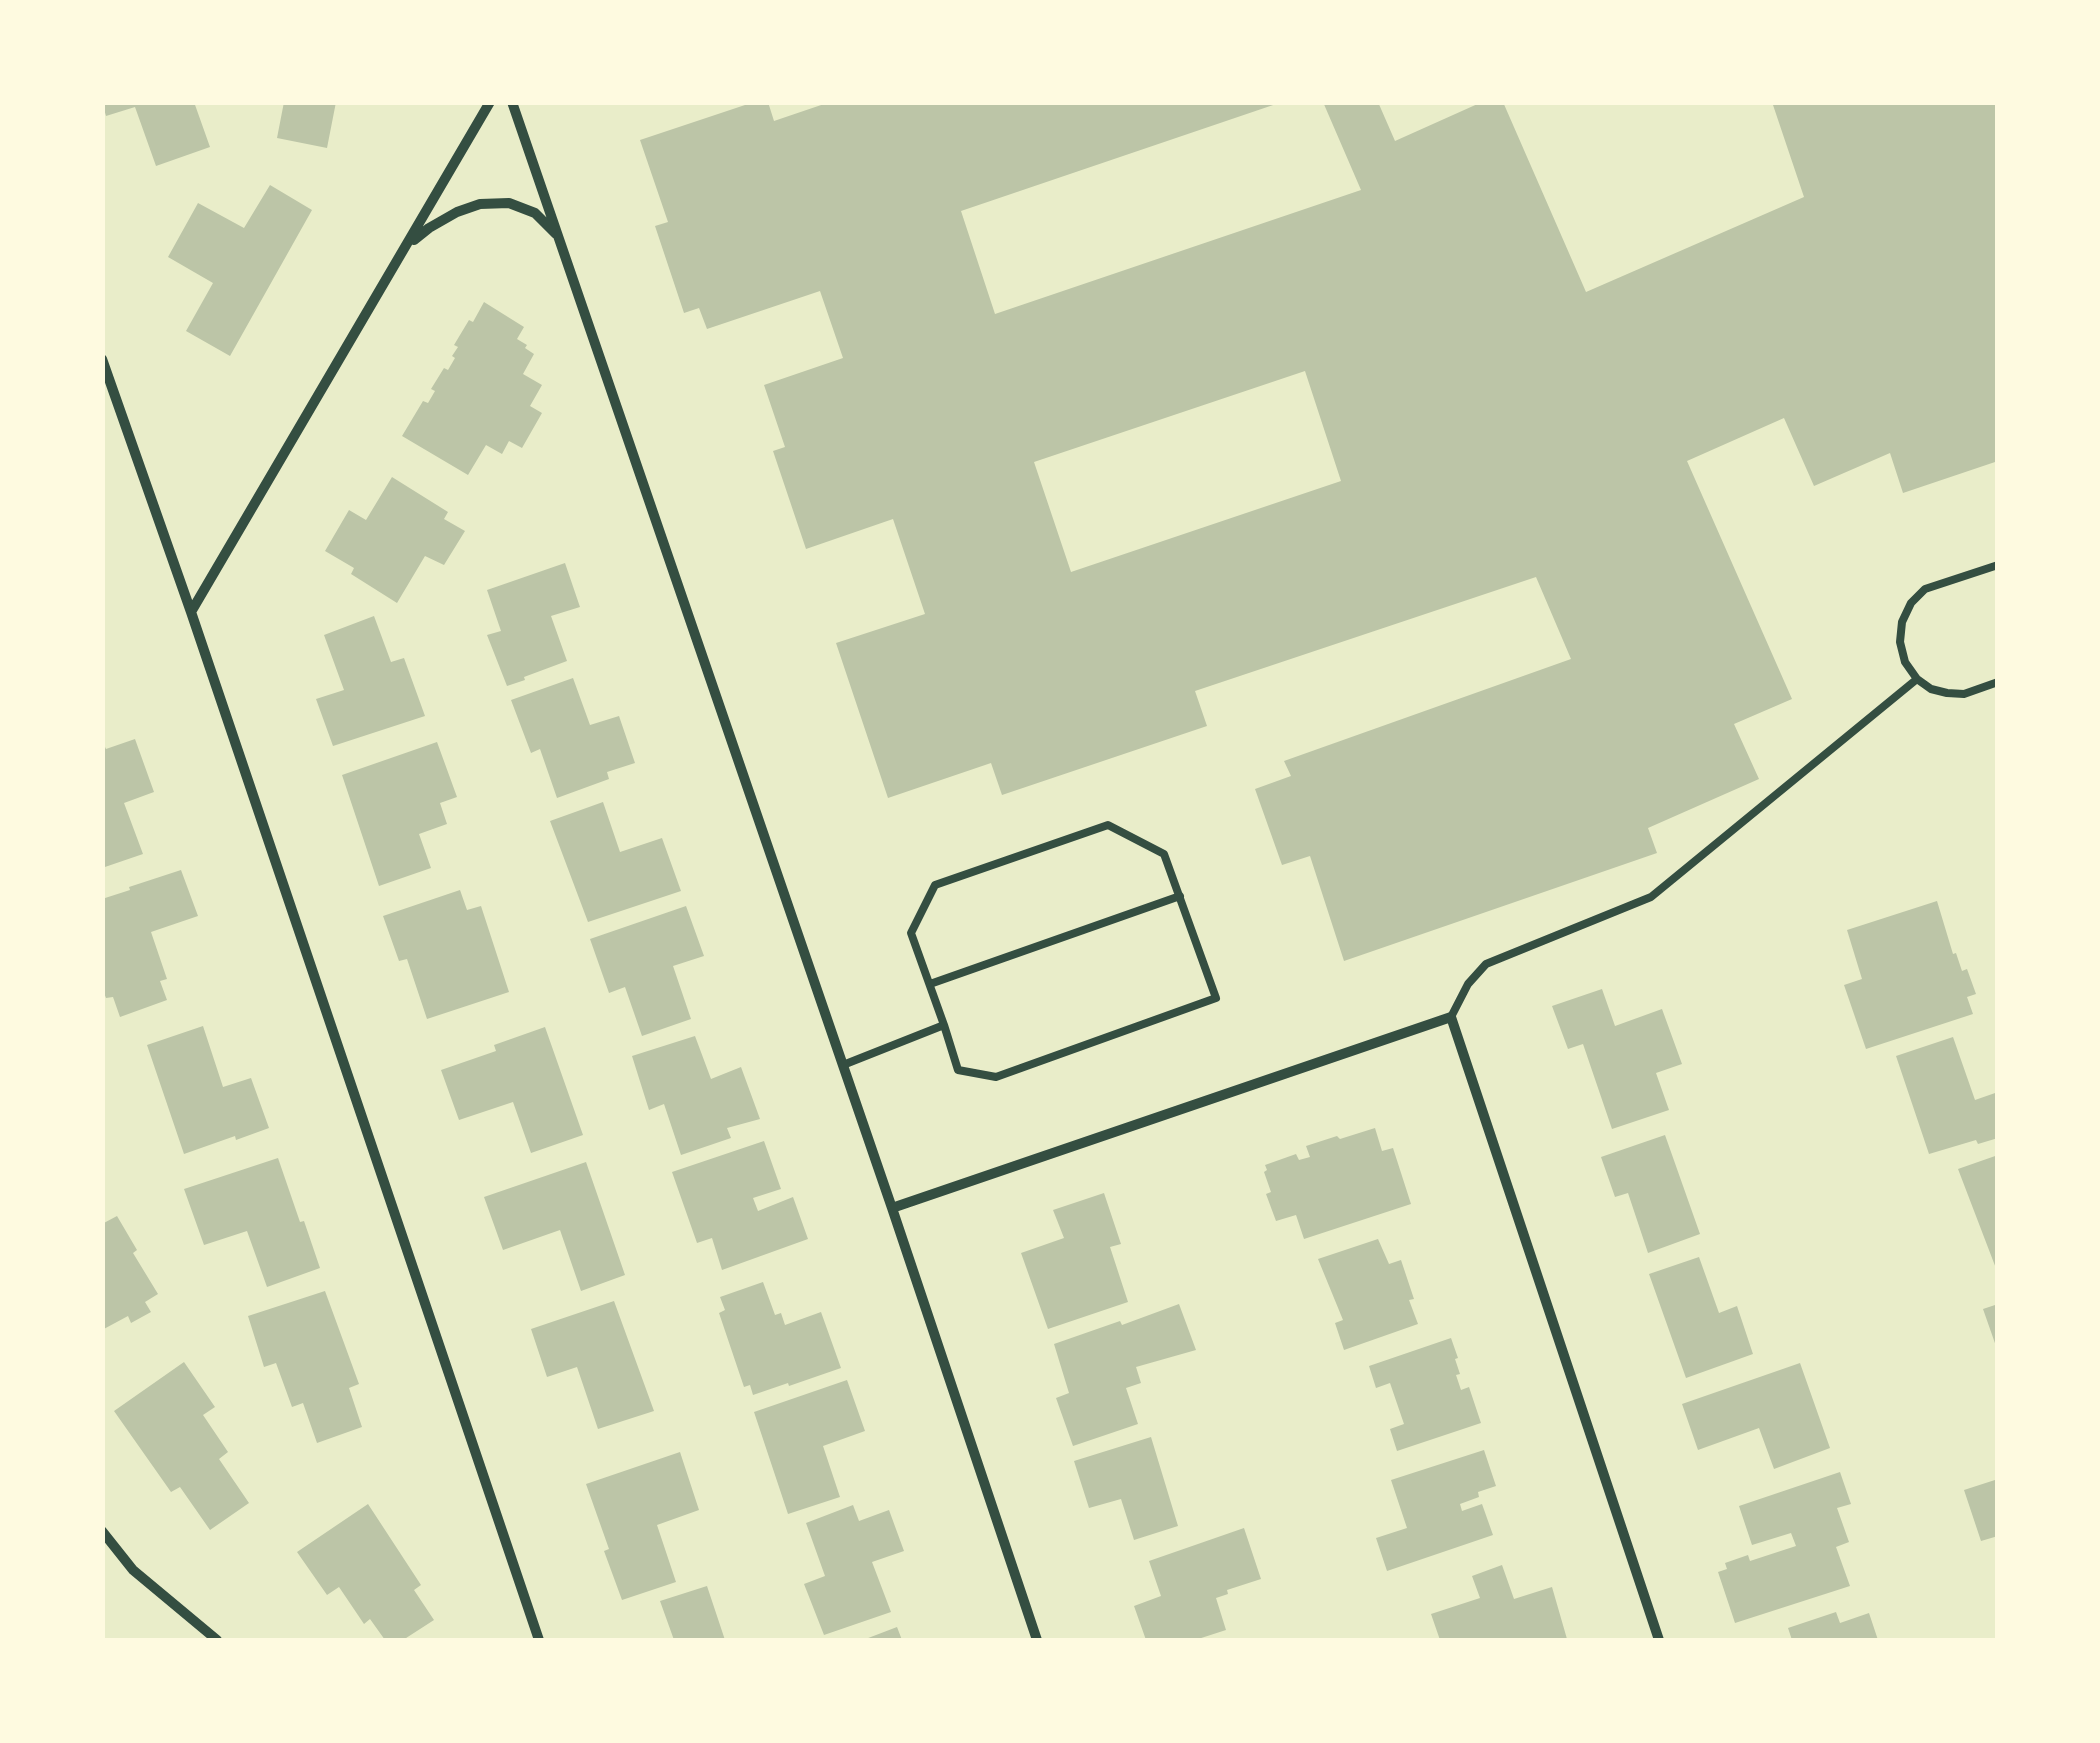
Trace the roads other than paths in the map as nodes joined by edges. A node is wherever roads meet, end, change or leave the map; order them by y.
1 (490, 102) edge
2 (512, 102) edge
3 (558, 236) junction
4 (405, 247) junction
5 (102, 359) edge
6 (1998, 565) edge
7 (191, 612) junction
8 (1918, 679) junction
9 (1998, 682) edge
10 (1180, 896) junction
11 (930, 984) junction
12 (1451, 1017) junction
13 (944, 1025) junction
14 (842, 1065) junction
15 (892, 1208) junction
16 (102, 1531) edge
17 (217, 1640) edge
18 (540, 1640) edge
19 (1037, 1640) edge
20 (1659, 1640) edge

1 - 4 street
2 - 3 street
3 - 4 street
3 - 14 street
4 - 7 street
5 - 7 street
6 - 8 lane
7 - 18 street
8 - 9 lane
8 - 12 lane
10 - 11 lane
10 - 11 lane
10 - 13 lane
11 - 13 lane
12 - 15 street
12 - 20 street
13 - 14 lane
14 - 15 street
15 - 19 street
16 - 17 street

